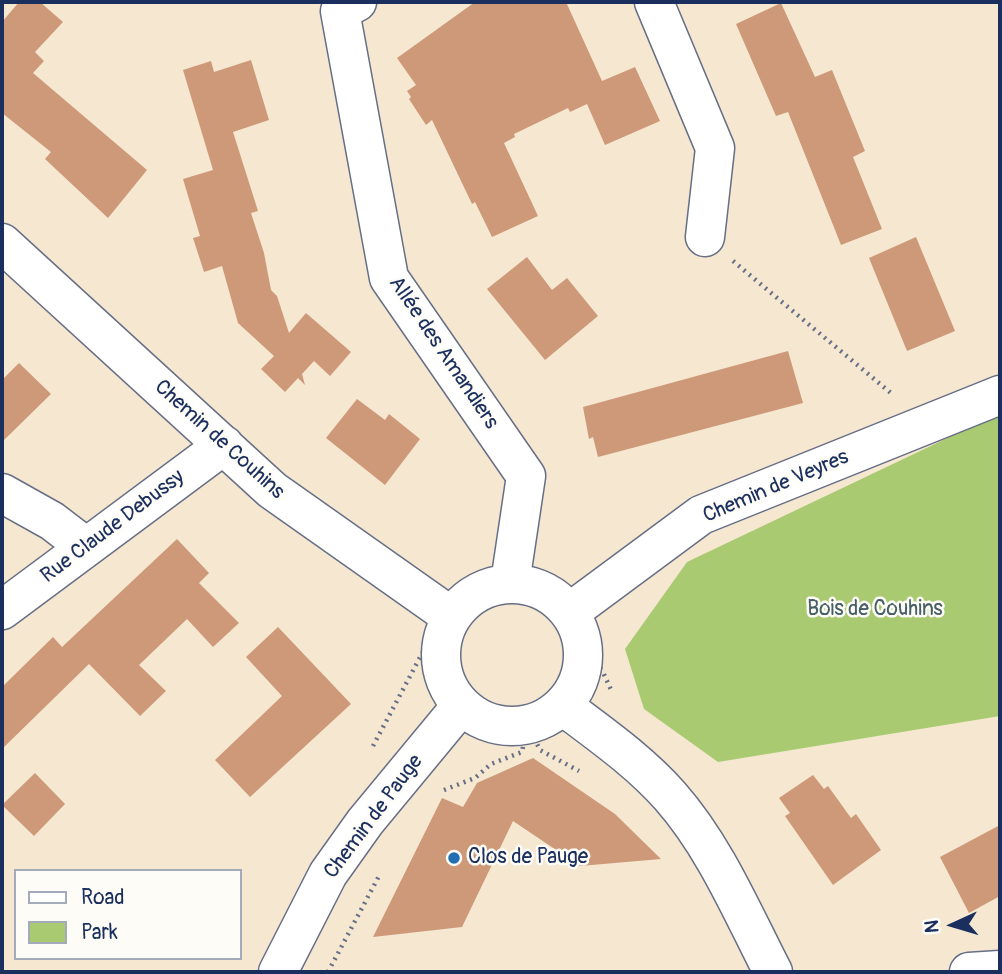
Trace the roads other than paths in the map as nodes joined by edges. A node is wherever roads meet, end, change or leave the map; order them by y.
1 (358, 2) edge
2 (654, 2) edge
3 (705, 237) road end
4 (2, 243) edge
5 (1000, 395) edge
6 (224, 445) junction
7 (2, 493) edge
8 (86, 547) junction
9 (510, 583) junction
10 (2, 610) edge
11 (570, 612) junction
12 (452, 617) junction
13 (461, 706) junction
14 (563, 706) junction
15 (1000, 970) edge
16 (278, 972) edge
17 (773, 972) edge
18 (969, 972) edge

1 - 9 street, Allée des Amandiers
2 - 3 street
4 - 6 street, Chemin de Couhins
5 - 11 street, Chemin de Veyres
6 - 8 street, Rue Claude Debussy
6 - 12 street, Chemin de Couhins
7 - 8 street
8 - 10 street, Rue Claude Debussy
9 - 11 street
9 - 12 street
11 - 14 street
12 - 13 street
13 - 14 street
13 - 16 street, Chemin de Pauge
14 - 17 street
15 - 18 street

